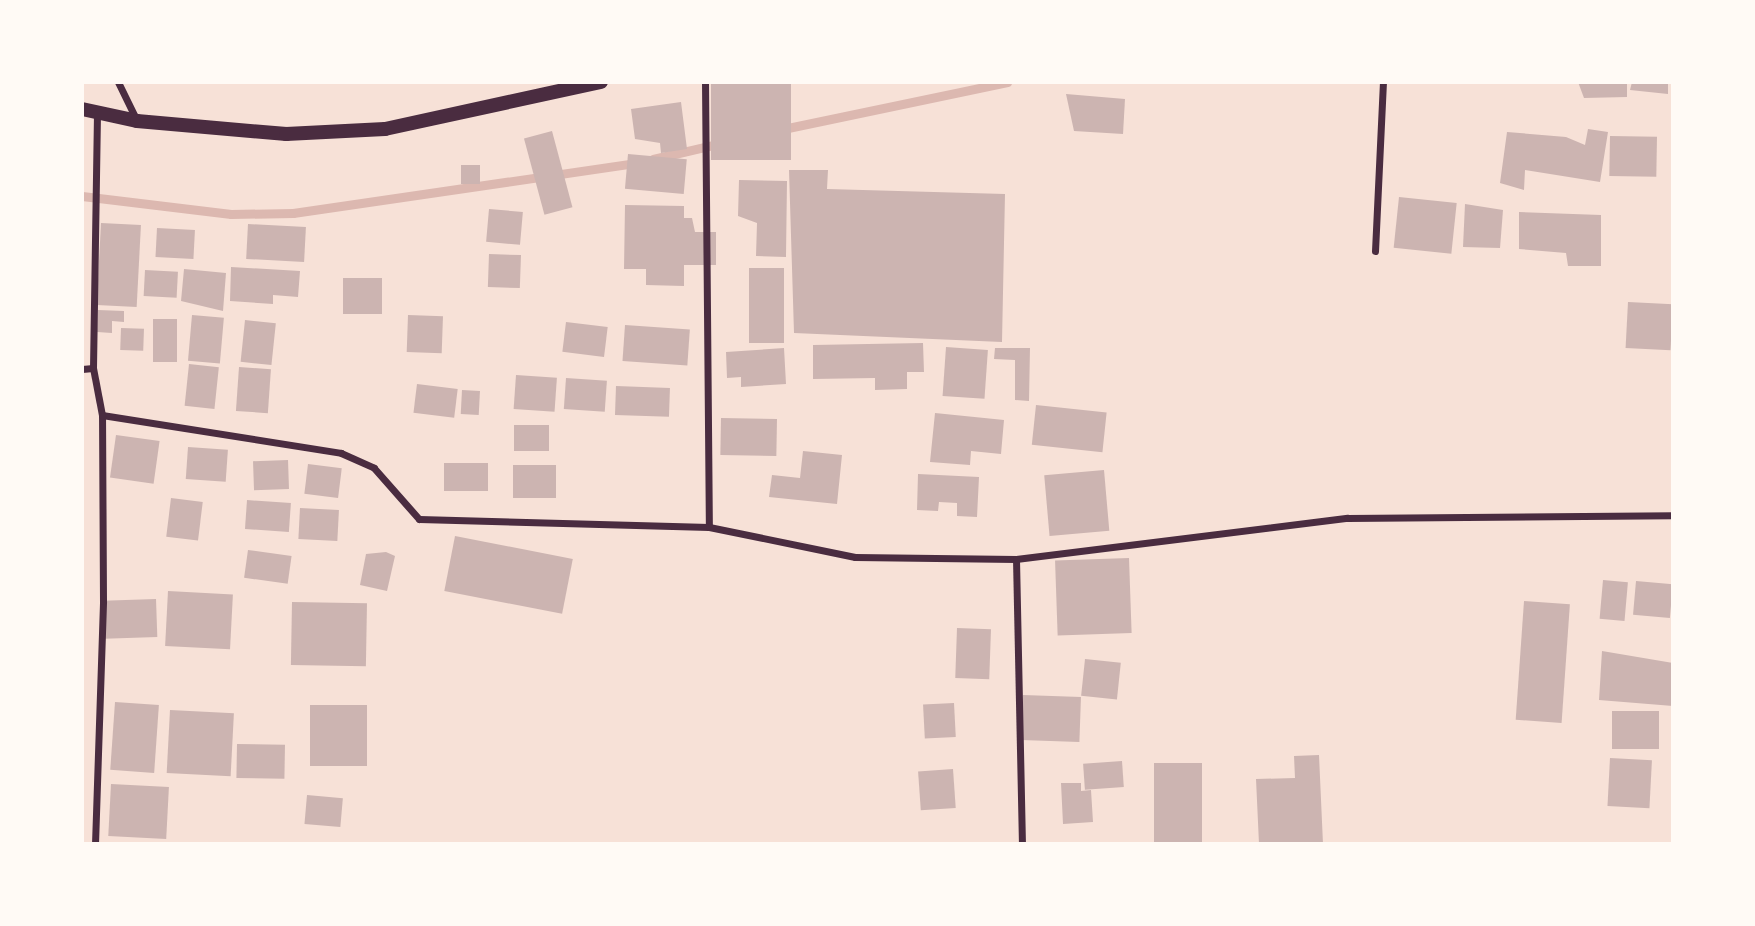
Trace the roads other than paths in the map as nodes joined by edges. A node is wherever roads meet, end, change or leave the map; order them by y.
1 (118, 82) edge
2 (601, 82) edge
3 (705, 82) edge
4 (1383, 82) edge
5 (82, 109) edge
6 (97, 112) junction
7 (137, 121) junction
8 (1375, 251) dead end
9 (93, 368) junction
10 (82, 369) edge
11 (102, 415) junction
12 (1673, 515) edge
13 (709, 527) junction
14 (1016, 559) junction
15 (95, 844) edge
16 (1022, 844) edge

1 - 7 street
2 - 7 main road
3 - 13 street
4 - 8 street
5 - 6 main road
6 - 7 main road
6 - 9 street
9 - 10 street
9 - 11 street
11 - 13 street
11 - 15 street
12 - 14 street
13 - 14 street
14 - 16 street

